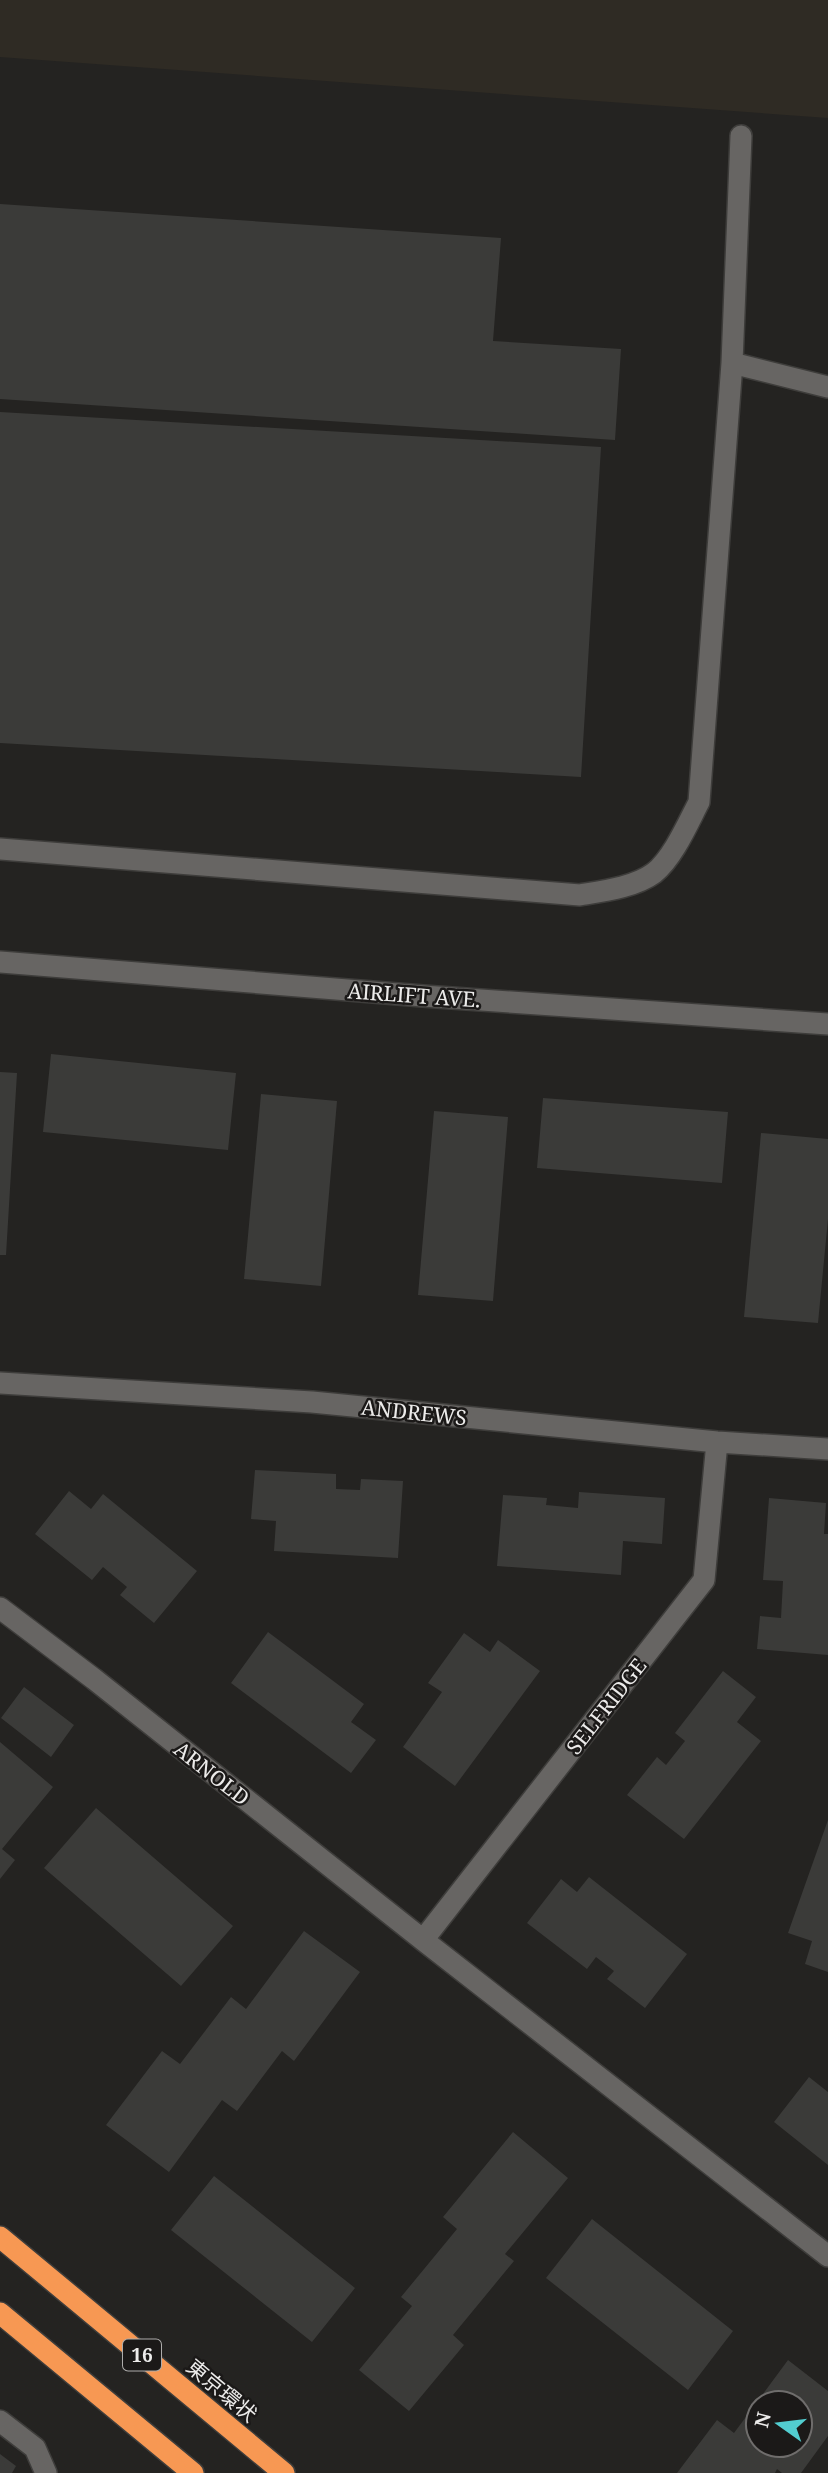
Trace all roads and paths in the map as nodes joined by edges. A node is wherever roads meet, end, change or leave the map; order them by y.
1 (741, 136) dead end
2 (732, 363) junction
3 (828, 387) edge
4 (0, 849) edge
5 (0, 962) edge
6 (828, 1024) edge
7 (0, 1382) edge
8 (717, 1442) junction
9 (828, 1449) edge
10 (0, 1608) edge
11 (422, 1940) junction
12 (0, 2237) edge
13 (828, 2256) edge
14 (0, 2313) edge
15 (0, 2421) edge
16 (47, 2473) edge
17 (193, 2473) edge
18 (284, 2473) edge

1 - 2 lane
2 - 3 lane
2 - 4 lane
5 - 6 lane, AIRLIFT AVE.
7 - 8 lane, ANDREWS
8 - 9 lane, ANDREWS
8 - 11 lane, SELFRIDGE
10 - 11 lane, ARNOLD
11 - 13 lane, ARNOLD
12 - 18 highway, 東京環状 / 16
14 - 17 highway
15 - 16 lane

